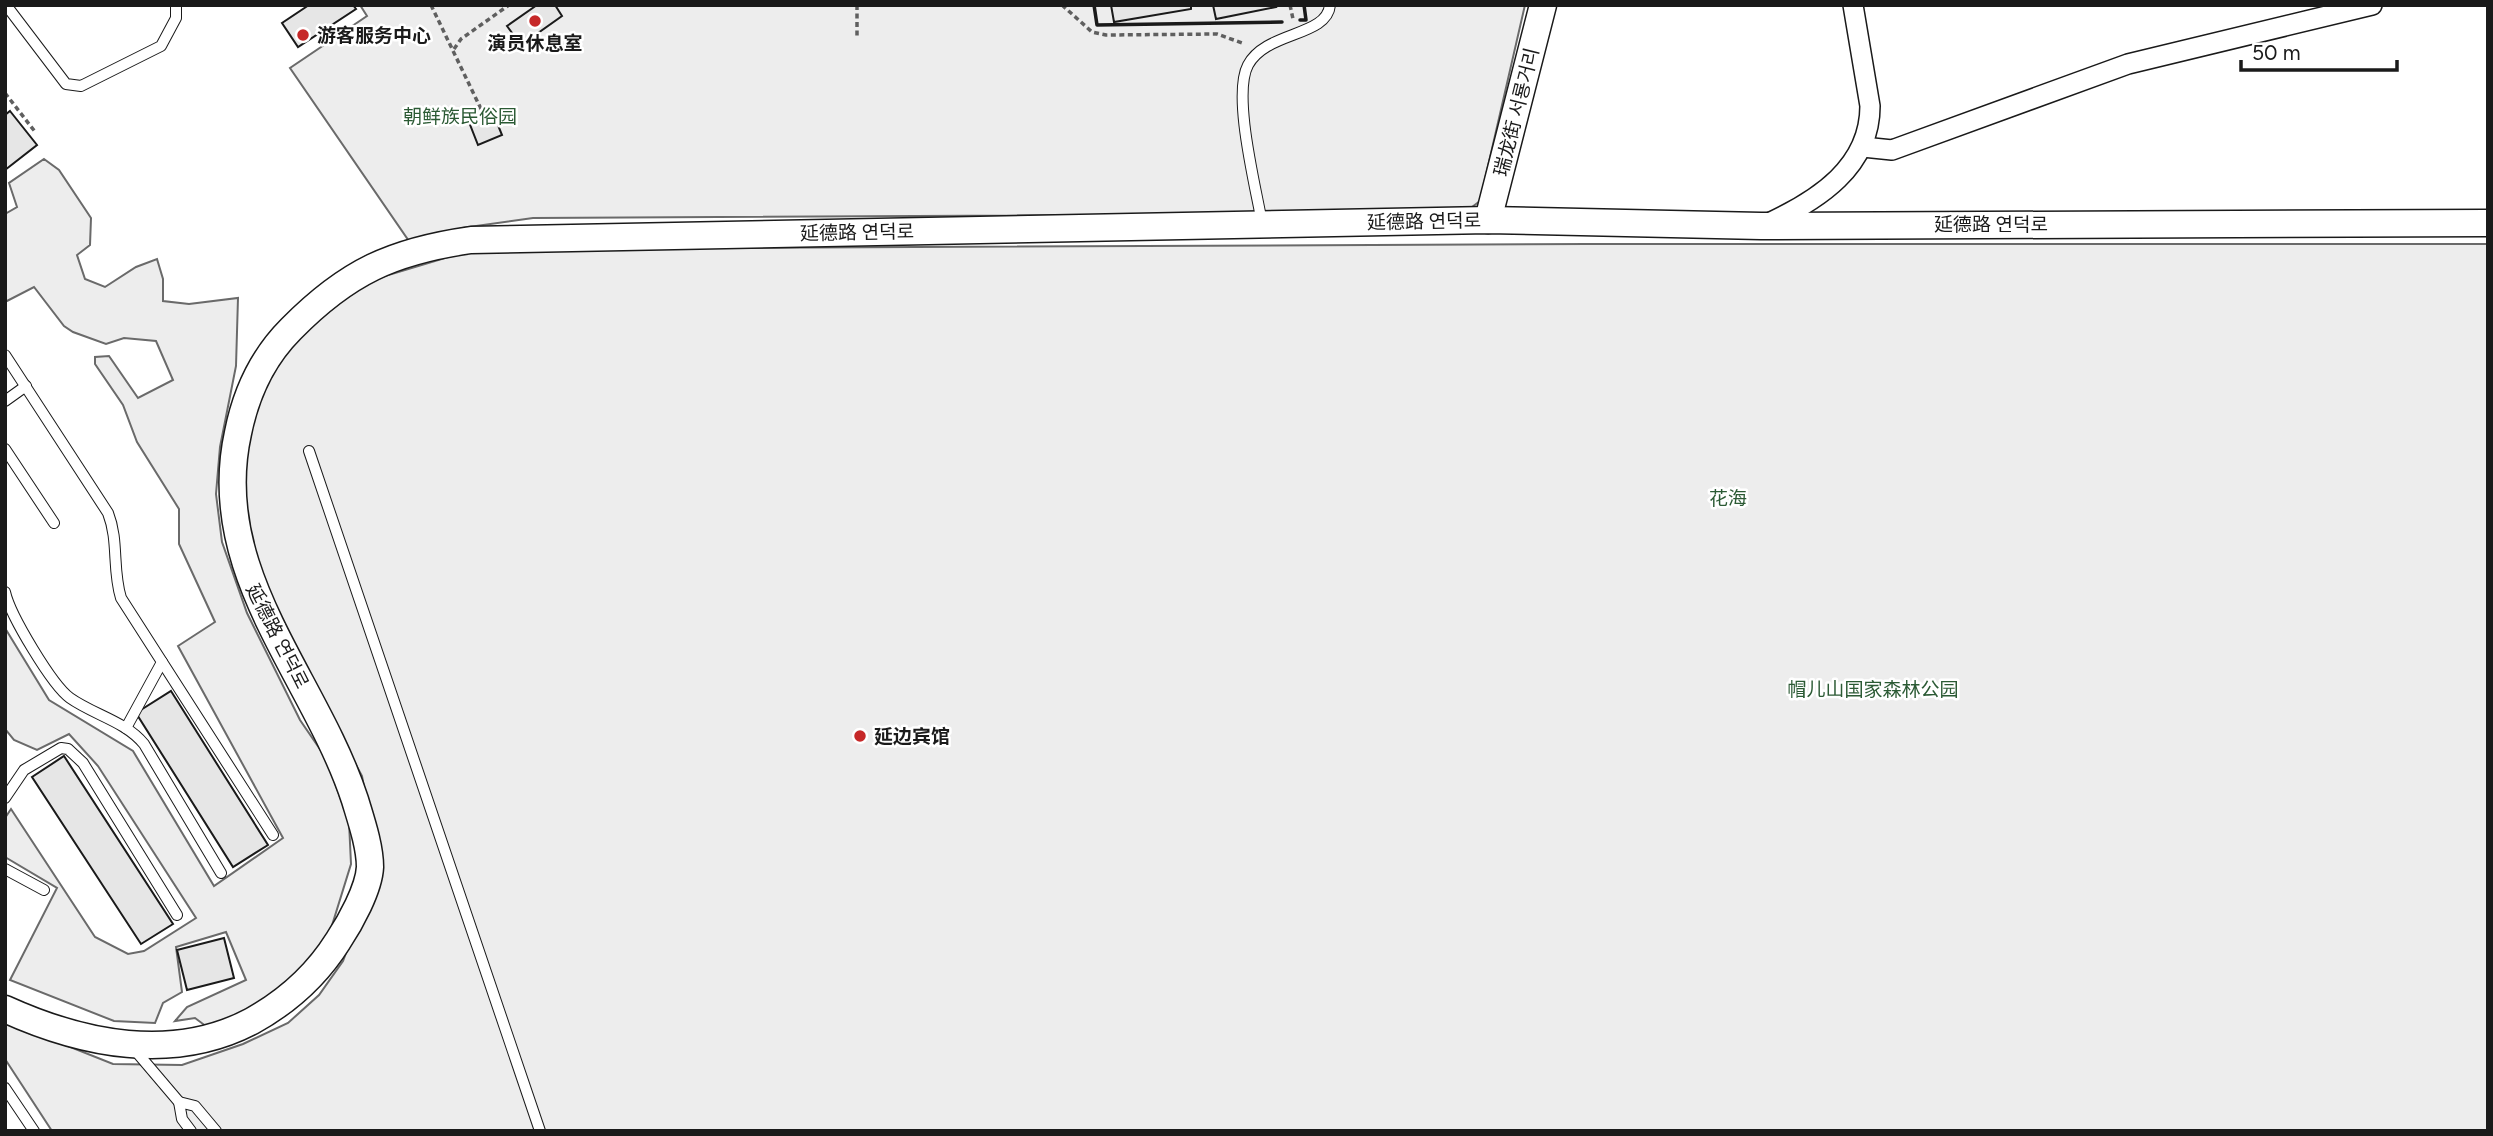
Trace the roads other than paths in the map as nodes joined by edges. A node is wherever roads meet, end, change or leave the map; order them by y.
1 (6, 5) edge
2 (176, 5) edge
3 (1330, 5) edge
4 (1543, 5) edge
5 (2372, 5) edge
6 (1856, 8) edge
7 (1863, 147) junction
8 (1489, 220) junction
9 (2488, 223) edge
10 (1262, 224) junction
11 (1761, 226) junction
12 (5, 355) edge
13 (26, 386) junction
14 (5, 401) edge
15 (5, 449) edge
16 (309, 451) dead end
17 (54, 523) dead end
18 (5, 592) edge
19 (162, 662) junction
20 (126, 728) junction
21 (5, 798) edge
22 (273, 835) dead end
23 (5, 869) edge
24 (221, 873) dead end
25 (44, 890) dead end
26 (177, 915) dead end
27 (5, 1009) edge
28 (131, 1046) junction
29 (5, 1088) edge
30 (179, 1102) junction
31 (34, 1131) edge
32 (191, 1131) edge
33 (216, 1131) edge
34 (540, 1131) edge

1 - 2 lane
3 - 10 lane
4 - 8 main road, 瑞龙街 서룡거리
5 - 7 street
6 - 7 street
7 - 11 street
8 - 10 main road, 延德路 연덕로
8 - 11 main road, 延德路 연덕로
9 - 11 main road, 延德路 연덕로
10 - 28 main road, 延德路 연덕로
12 - 13 lane
13 - 14 lane
13 - 19 lane
15 - 17 lane
16 - 34 lane
18 - 20 lane
19 - 20 lane
19 - 22 lane
20 - 24 lane
21 - 26 lane
23 - 25 lane
27 - 28 main road, 延德路 연덕로
28 - 30 lane
29 - 31 lane
30 - 32 lane
30 - 33 lane

